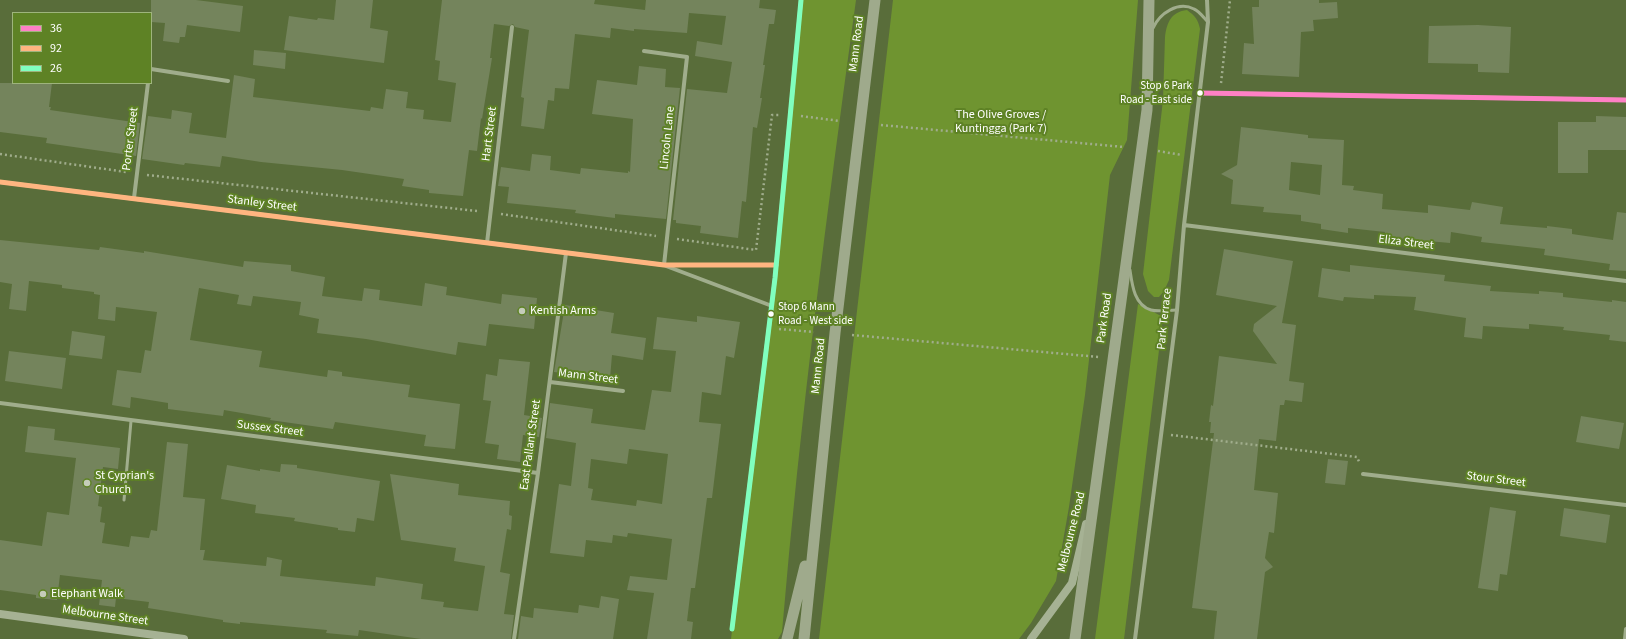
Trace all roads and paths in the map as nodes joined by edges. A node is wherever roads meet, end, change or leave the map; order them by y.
1 (801, 0) edge
2 (876, 0) edge
3 (1149, 0) edge
4 (1208, 0) edge
5 (1230, 0) edge
6 (1208, 22) junction
7 (512, 27) dead end
8 (1149, 39) junction
9 (644, 51) dead end
10 (152, 69) edge
11 (228, 81) dead end
12 (148, 84) edge
13 (1200, 93) junction
14 (1220, 93) junction
15 (1626, 100) edge
16 (790, 114) junction
17 (840, 121) dead end
18 (881, 125) dead end
19 (1124, 147) dead end
20 (1158, 151) dead end
21 (0, 154) edge
22 (1193, 157) junction
23 (137, 174) junction
24 (0, 182) edge
25 (134, 198) junction
26 (477, 211) dead end
27 (1184, 225) junction
28 (487, 243) junction
29 (566, 253) junction
30 (1127, 254) junction
31 (664, 265) junction
32 (776, 265) junction
33 (1626, 281) edge
34 (772, 306) junction
35 (1177, 310) junction
36 (769, 328) junction
37 (814, 332) dead end
38 (852, 335) dead end
39 (1113, 358) junction
40 (550, 382) junction
41 (623, 391) dead end
42 (0, 403) edge
43 (131, 421) junction
44 (1161, 434) junction
45 (538, 473) junction
46 (1363, 474) joint
47 (1095, 488) junction
48 (124, 500) dead end
49 (1626, 505) edge
50 (815, 522) junction
51 (0, 614) edge
52 (732, 629) dead end
53 (1626, 629) edge
54 (184, 639) edge
55 (514, 639) edge
56 (787, 639) edge
57 (804, 639) edge
58 (1031, 639) edge
59 (1075, 639) edge
60 (1134, 639) edge
61 (1625, 639) edge

1 - 16 street
2 - 50 highway, Mann Road
3 - 8 highway, Park Road
4 - 6 street, Park Terrace
5 - 14 path
6 - 8 lane
6 - 13 street, Park Terrace
7 - 28 street, Hart Street
8 - 30 highway, Park Road
9 - 31 street, Lincoln Lane
10 - 11 street
12 - 23 street, Porter Street
13 - 14 street
13 - 22 street, Park Terrace
14 - 15 street
16 - 17 path
16 - 32 street
18 - 19 path
20 - 22 path
21 - 23 path
22 - 27 street, Park Terrace
23 - 25 street, Porter Street
23 - 26 path
24 - 25 street, Stanley Street
25 - 28 street, Stanley Street
27 - 33 street, Eliza Street
27 - 35 street, Park Terrace
28 - 29 street, Stanley Street
29 - 31 street, Stanley Street
29 - 40 street, East Pallant Street
30 - 35 lane
30 - 39 highway, Park Road
31 - 32 street, Stanley Street
31 - 34 street, Stanley Street
32 - 34 street
34 - 36 street
35 - 44 street, Park Terrace
36 - 37 path
36 - 52 street
38 - 39 path
39 - 47 highway, Park Road
40 - 41 street, Mann Street
40 - 45 street, East Pallant Street
42 - 43 street, Sussex Street
43 - 45 street, Sussex Street
43 - 48 lane
44 - 46 path
44 - 60 street, Park Terrace
45 - 55 street, East Pallant Street
46 - 49 street, Stour Street
47 - 58 main road, Melbourne Road
47 - 59 highway, Park Road
50 - 56 highway
50 - 57 highway, Mann Road
51 - 54 main road, Melbourne Street
53 - 61 street

